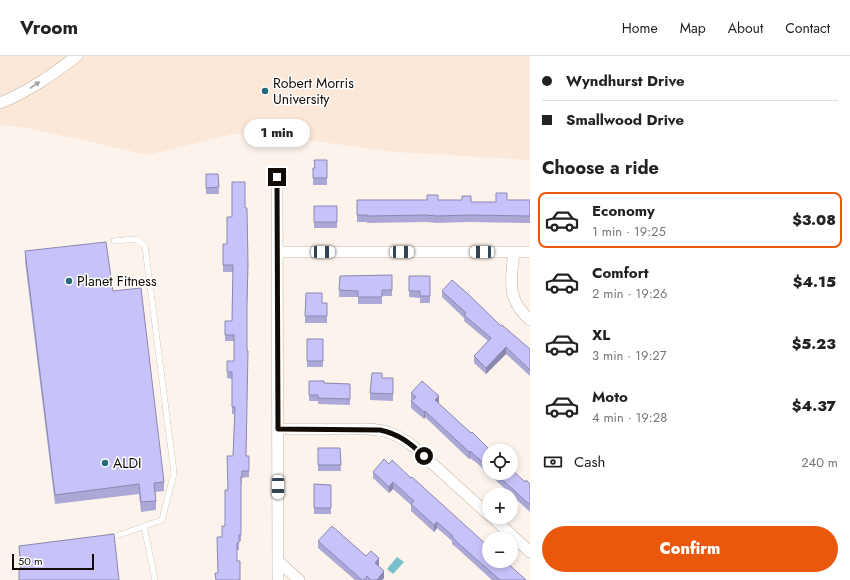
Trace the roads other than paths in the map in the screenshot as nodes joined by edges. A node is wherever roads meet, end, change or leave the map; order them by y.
1 (77, 56) edge
2 (0, 103) edge
3 (277, 177) dead end
4 (114, 241) dead end
5 (277, 252) junction
6 (514, 252) junction
7 (530, 252) edge
8 (530, 320) edge
9 (278, 429) junction
10 (482, 509) edge
11 (500, 524) edge
12 (144, 526) junction
13 (101, 538) edge
14 (530, 552) edge
15 (278, 561) junction
16 (155, 580) edge
17 (278, 580) edge
18 (299, 580) edge

2 -> 1 street
3 - 5 street
4 - 12 lane
5 - 6 street
5 - 9 street
6 - 7 street
6 - 8 street
9 - 10 street
9 - 15 street
11 - 14 street
12 - 13 lane
12 - 16 lane
15 - 17 street
15 - 18 street

